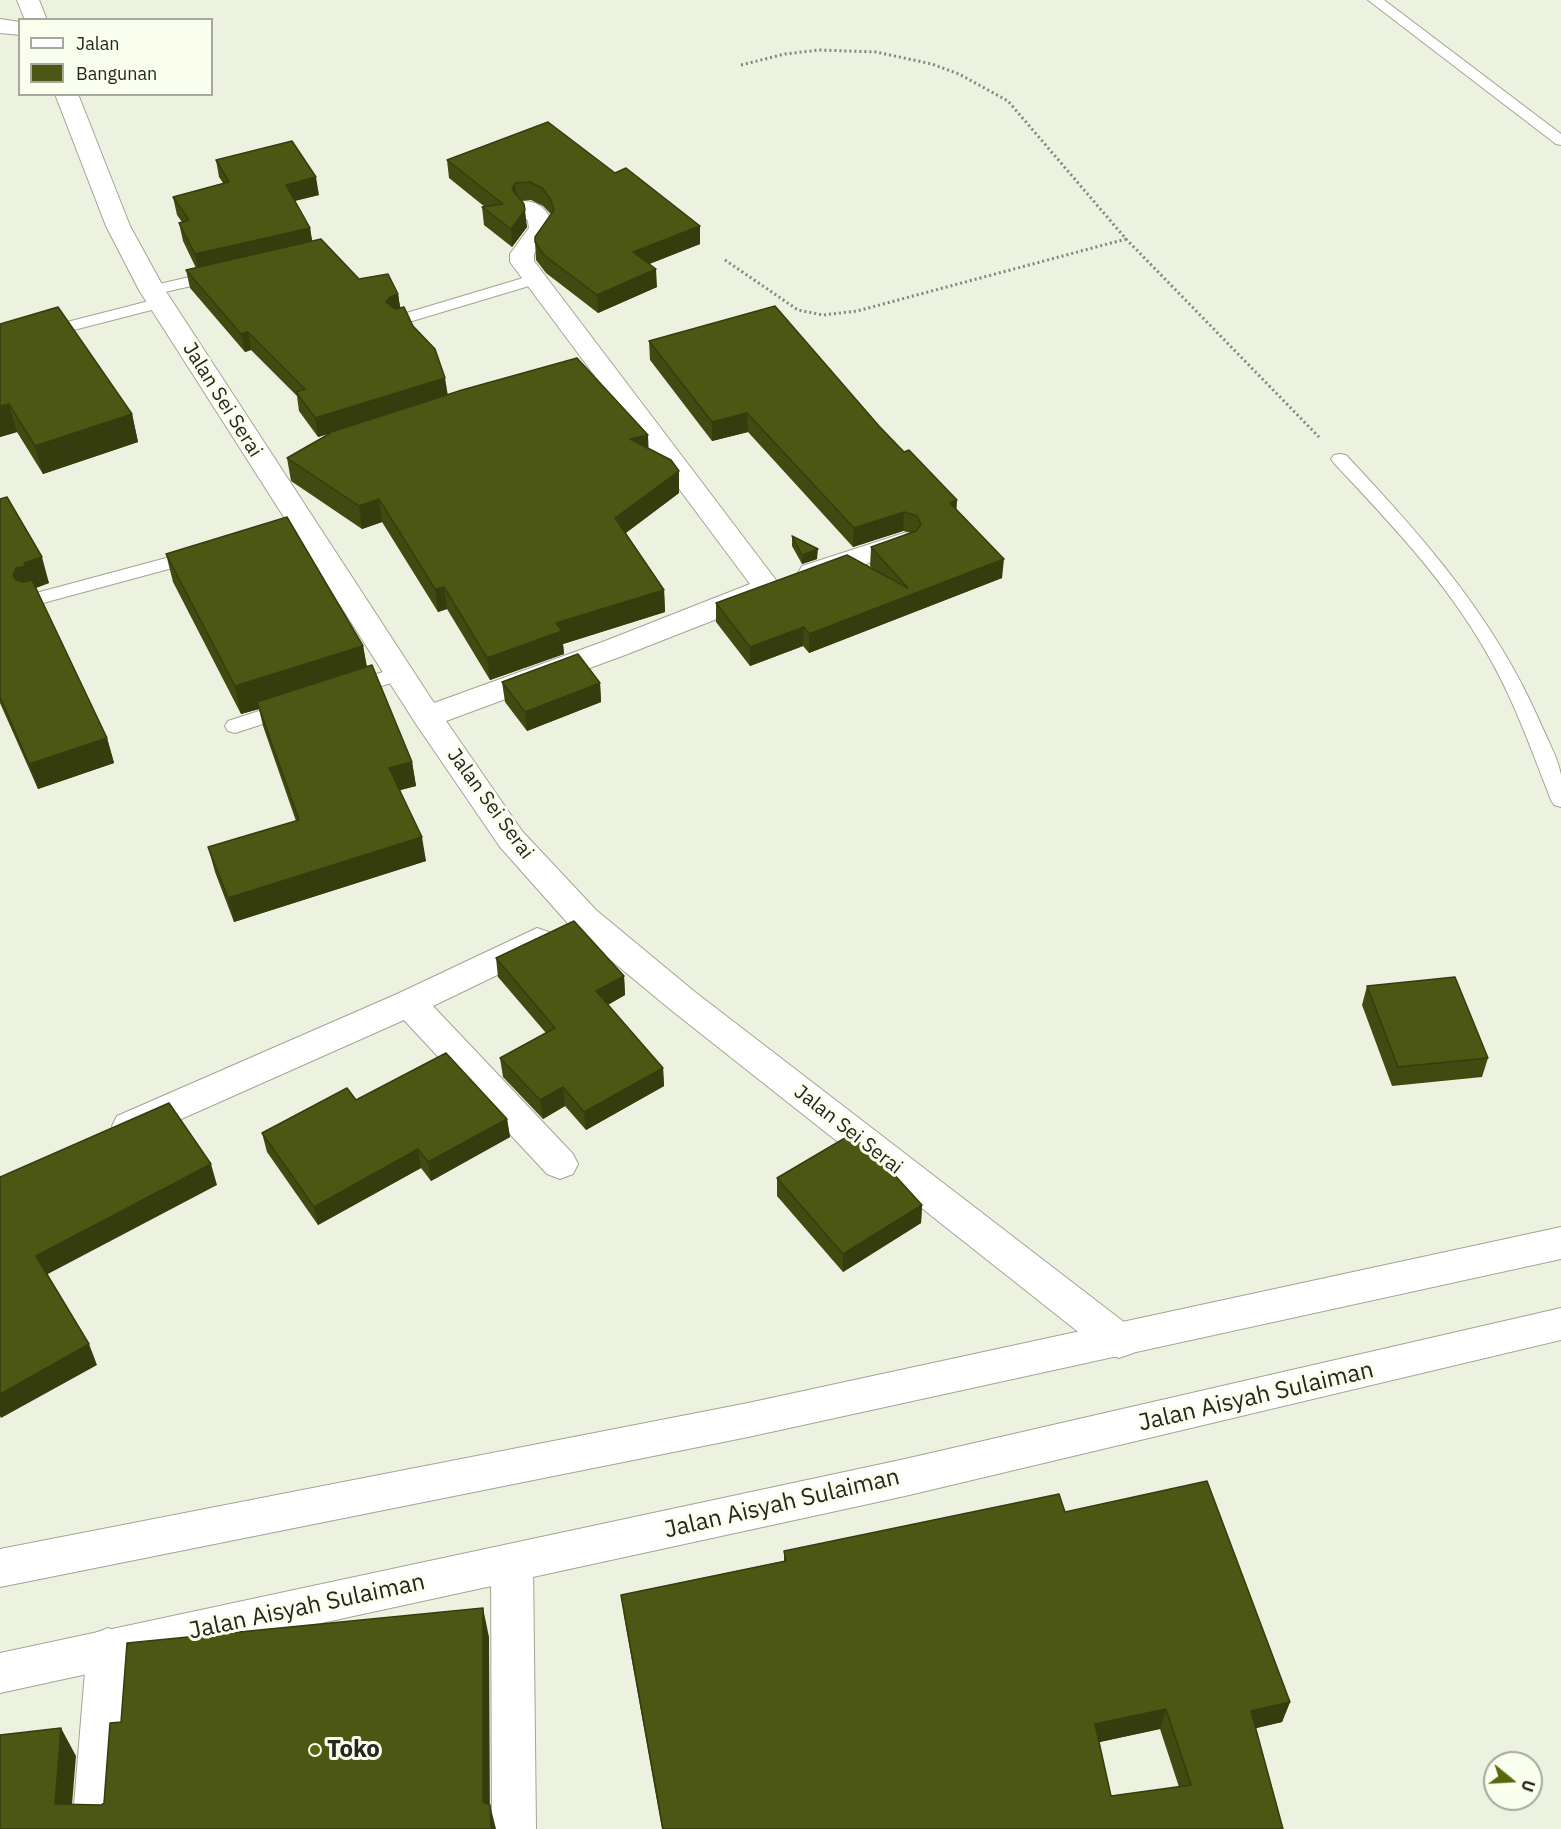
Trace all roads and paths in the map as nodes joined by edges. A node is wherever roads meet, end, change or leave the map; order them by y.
1 (27, 0) edge
2 (1375, 0) edge
3 (35, 18) edge
4 (0, 26) edge
5 (18, 29) edge
6 (741, 65) dead end
7 (67, 96) edge
8 (1560, 142) edge
9 (528, 207) dead end
10 (1126, 239) junction
11 (725, 260) dead end
12 (234, 272) edge
13 (533, 280) junction
14 (157, 297) junction
15 (399, 320) edge
16 (0, 344) edge
17 (1340, 459) joint
18 (904, 542) edge
19 (213, 552) edge
20 (768, 588) junction
21 (32, 600) edge
22 (399, 673) junction
23 (333, 694) edge
24 (300, 705) edge
25 (427, 717) junction
26 (235, 726) dead end
27 (1561, 800) edge
28 (584, 919) junction
29 (410, 1003) junction
30 (101, 1138) edge
31 (560, 1164) dead end
32 (1561, 1243) edge
33 (1561, 1324) edge
34 (1119, 1341) junction
35 (512, 1564) junction
36 (0, 1568) edge
37 (108, 1648) junction
38 (0, 1673) edge
39 (94, 1829) edge
40 (514, 1829) edge

1 - 3 main road
2 - 8 lane
4 - 5 main road
6 - 10 path
7 - 14 main road, Jalan Sei Serai
9 - 13 main road
10 - 11 path
10 - 17 path
12 - 14 lane
13 - 15 lane
13 - 20 main road
14 - 16 lane
14 - 22 main road, Jalan Sei Serai
17 - 27 lane
18 - 20 main road
19 - 21 lane
20 - 25 main road
22 - 23 lane
22 - 25 main road, Jalan Sei Serai
24 - 26 lane
25 - 28 main road, Jalan Sei Serai
28 - 29 main road
28 - 34 main road, Jalan Sei Serai
29 - 30 main road
29 - 31 main road
32 - 34 main road
33 - 35 main road, Jalan Aisyah Sulaiman
34 - 36 main road
35 - 37 main road, Jalan Aisyah Sulaiman
35 - 40 main road
37 - 38 main road, Jalan Aisyah Sulaiman
37 - 39 main road

